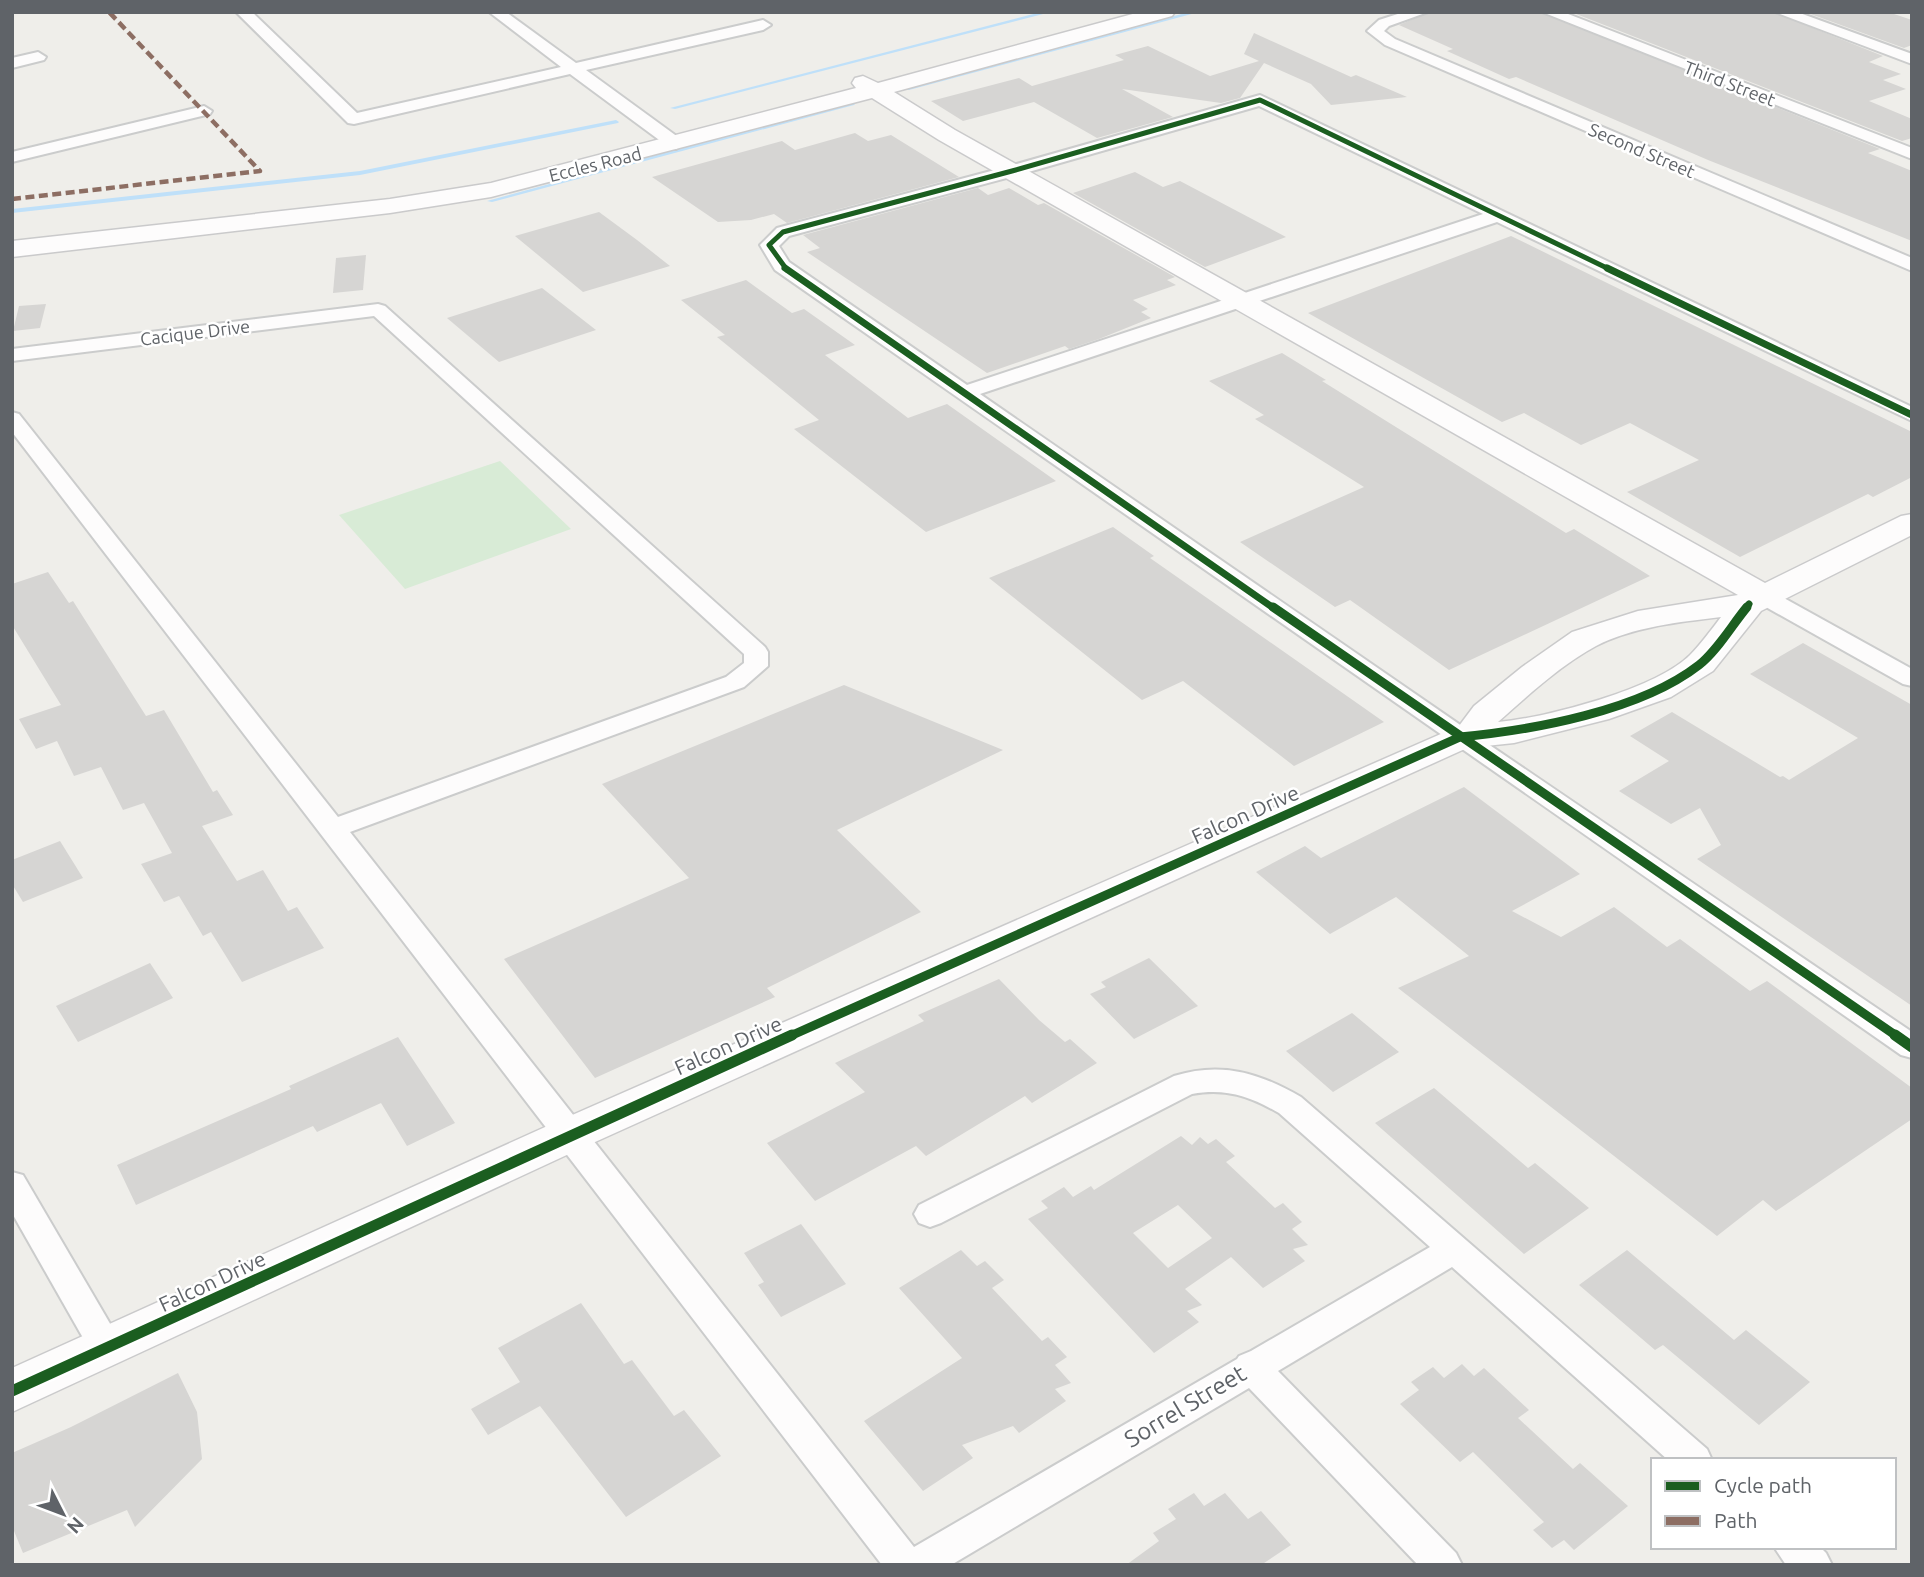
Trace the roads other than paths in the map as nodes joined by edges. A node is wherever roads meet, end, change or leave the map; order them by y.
1 (243, 12) edge
2 (496, 12) edge
3 (743, 12) edge
4 (1117, 12) edge
5 (1165, 12) edge
6 (1421, 12) edge
7 (1549, 12) edge
8 (1782, 12) edge
9 (38, 57) dead end
10 (1912, 59) edge
11 (12, 63) edge
12 (571, 69) junction
13 (867, 85) junction
14 (204, 111) dead end
15 (669, 139) junction
16 (1912, 154) edge
17 (12, 157) edge
18 (1012, 171) junction
19 (1496, 216) junction
20 (12, 238) edge
21 (12, 248) edge
22 (1912, 265) edge
23 (1241, 300) junction
24 (12, 355) edge
25 (964, 393) junction
26 (1912, 415) edge
27 (12, 418) edge
28 (1912, 523) edge
29 (1757, 600) junction
30 (1912, 679) edge
31 (1465, 736) junction
32 (335, 828) junction
33 (1912, 1047) edge
34 (569, 1135) junction
35 (12, 1184) edge
36 (930, 1214) dead end
37 (1455, 1249) junction
38 (107, 1349) junction
39 (1251, 1366) junction
40 (12, 1391) edge
41 (1692, 1458) edge
42 (1795, 1549) edge
43 (905, 1565) edge
44 (916, 1565) edge
45 (1443, 1565) edge
46 (1813, 1565) edge

1 - 12 street
2 - 12 street
3 - 12 street
4 - 13 street, Eccles Road
5 - 13 street, Eccles Road
6 - 22 street, Second Street
7 - 16 street, Third Street
8 - 10 street
9 - 11 street
12 - 15 street
13 - 15 street, Eccles Road
13 - 18 street
14 - 17 street
15 - 20 street, Eccles Road
15 - 21 street, Eccles Road
18 - 19 street
18 - 23 street
18 - 25 street
19 - 23 street
19 - 26 street
23 - 25 street
23 - 29 street
24 - 32 street, Cacique Drive
25 - 31 street
27 - 32 street
28 - 29 street
29 - 30 street
29 - 31 street, Falcon Drive
29 - 31 street, Falcon Drive
31 - 33 street
31 - 34 street, Falcon Drive
32 - 34 street
34 - 38 street, Falcon Drive
34 - 43 street
35 - 38 street
36 - 37 street
37 - 39 street, Sorrel Street
37 - 41 street
38 - 40 street, Falcon Drive
39 - 44 street, Sorrel Street
39 - 45 street
42 - 46 street

